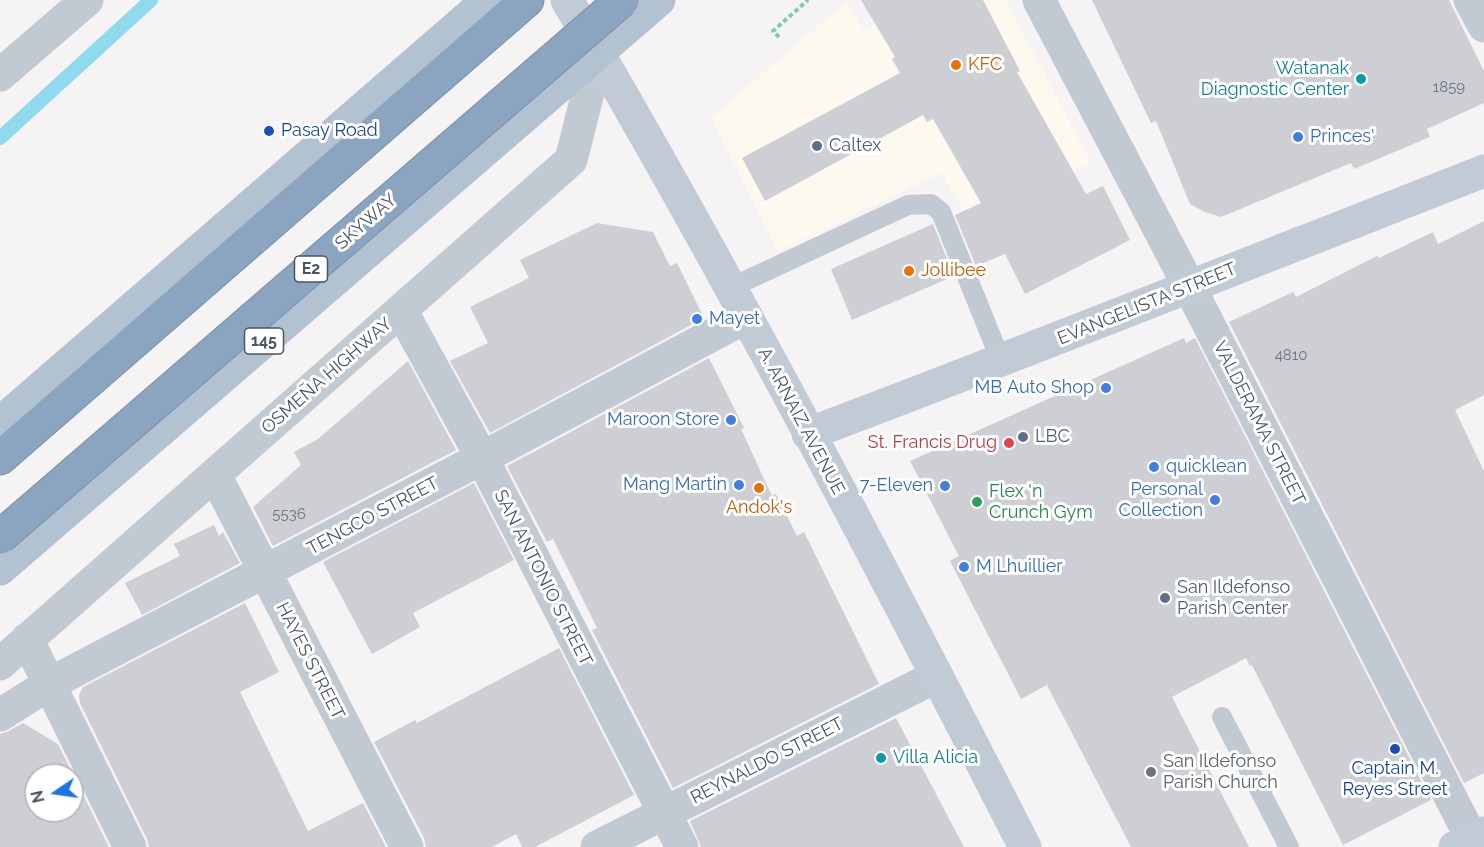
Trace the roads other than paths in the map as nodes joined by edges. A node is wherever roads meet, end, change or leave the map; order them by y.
1 (87, 0) edge
2 (488, 0) edge
3 (527, 0) edge
4 (567, 0) edge
5 (622, 0) edge
6 (658, 0) edge
7 (1039, 0) edge
8 (1470, 0) edge
9 (1484, 26) edge
10 (598, 53) junction
11 (0, 75) edge
12 (1484, 171) edge
13 (1190, 286) junction
14 (730, 288) junction
15 (401, 310) junction
16 (746, 317) junction
17 (1001, 361) junction
18 (0, 423) edge
19 (808, 434) junction
20 (0, 458) edge
21 (482, 458) junction
22 (214, 475) junction
23 (0, 537) edge
24 (0, 569) edge
25 (264, 573) junction
26 (27, 639) junction
27 (0, 664) edge
28 (937, 676) junction
29 (51, 683) junction
30 (0, 715) edge
31 (1222, 717) dead end
32 (664, 813) junction
33 (1472, 842) edge
34 (130, 847) edge
35 (407, 847) edge
36 (597, 847) edge
37 (681, 847) edge
38 (1025, 847) edge
39 (1289, 847) edge

1 - 11 street
2 - 18 main road
3 - 20 highway
4 - 10 main road, A. ARNAIZ AVENUE
5 - 23 highway, SKYWAY / E2, bridge
6 - 10 main road, 145
7 - 13 street, VALDERAMA STREET
8 - 9 street
10 - 14 main road, A. ARNAIZ AVENUE
10 - 15 street, OSMEÑA HIGHWAY
10 - 24 main road, 145
12 - 13 main road, EVANGELISTA STREET
13 - 17 main road, EVANGELISTA STREET
13 - 33 street, VALDERAMA STREET
14 - 16 main road, A. ARNAIZ AVENUE
14 - 17 lane
15 - 21 street, SAN ANTONIO STREET
15 - 22 street, OSMEÑA HIGHWAY
16 - 19 main road, A. ARNAIZ AVENUE
16 - 21 street, TENGCO STREET
17 - 19 main road, EVANGELISTA STREET
19 - 28 main road, A. ARNAIZ AVENUE
21 - 25 street, TENGCO STREET
21 - 32 street, SAN ANTONIO STREET
22 - 25 street, HAYES STREET
22 - 26 street, OSMEÑA HIGHWAY
25 - 29 street, TENGCO STREET
25 - 35 street, HAYES STREET
26 - 27 street, OSMEÑA HIGHWAY
26 - 29 street
28 - 32 street, REYNALDO STREET
28 - 38 main road, A. ARNAIZ AVENUE
29 - 30 street, TENGCO STREET
29 - 34 street
31 - 39 lane
32 - 36 street, REYNALDO STREET
32 - 37 street, SAN ANTONIO STREET

